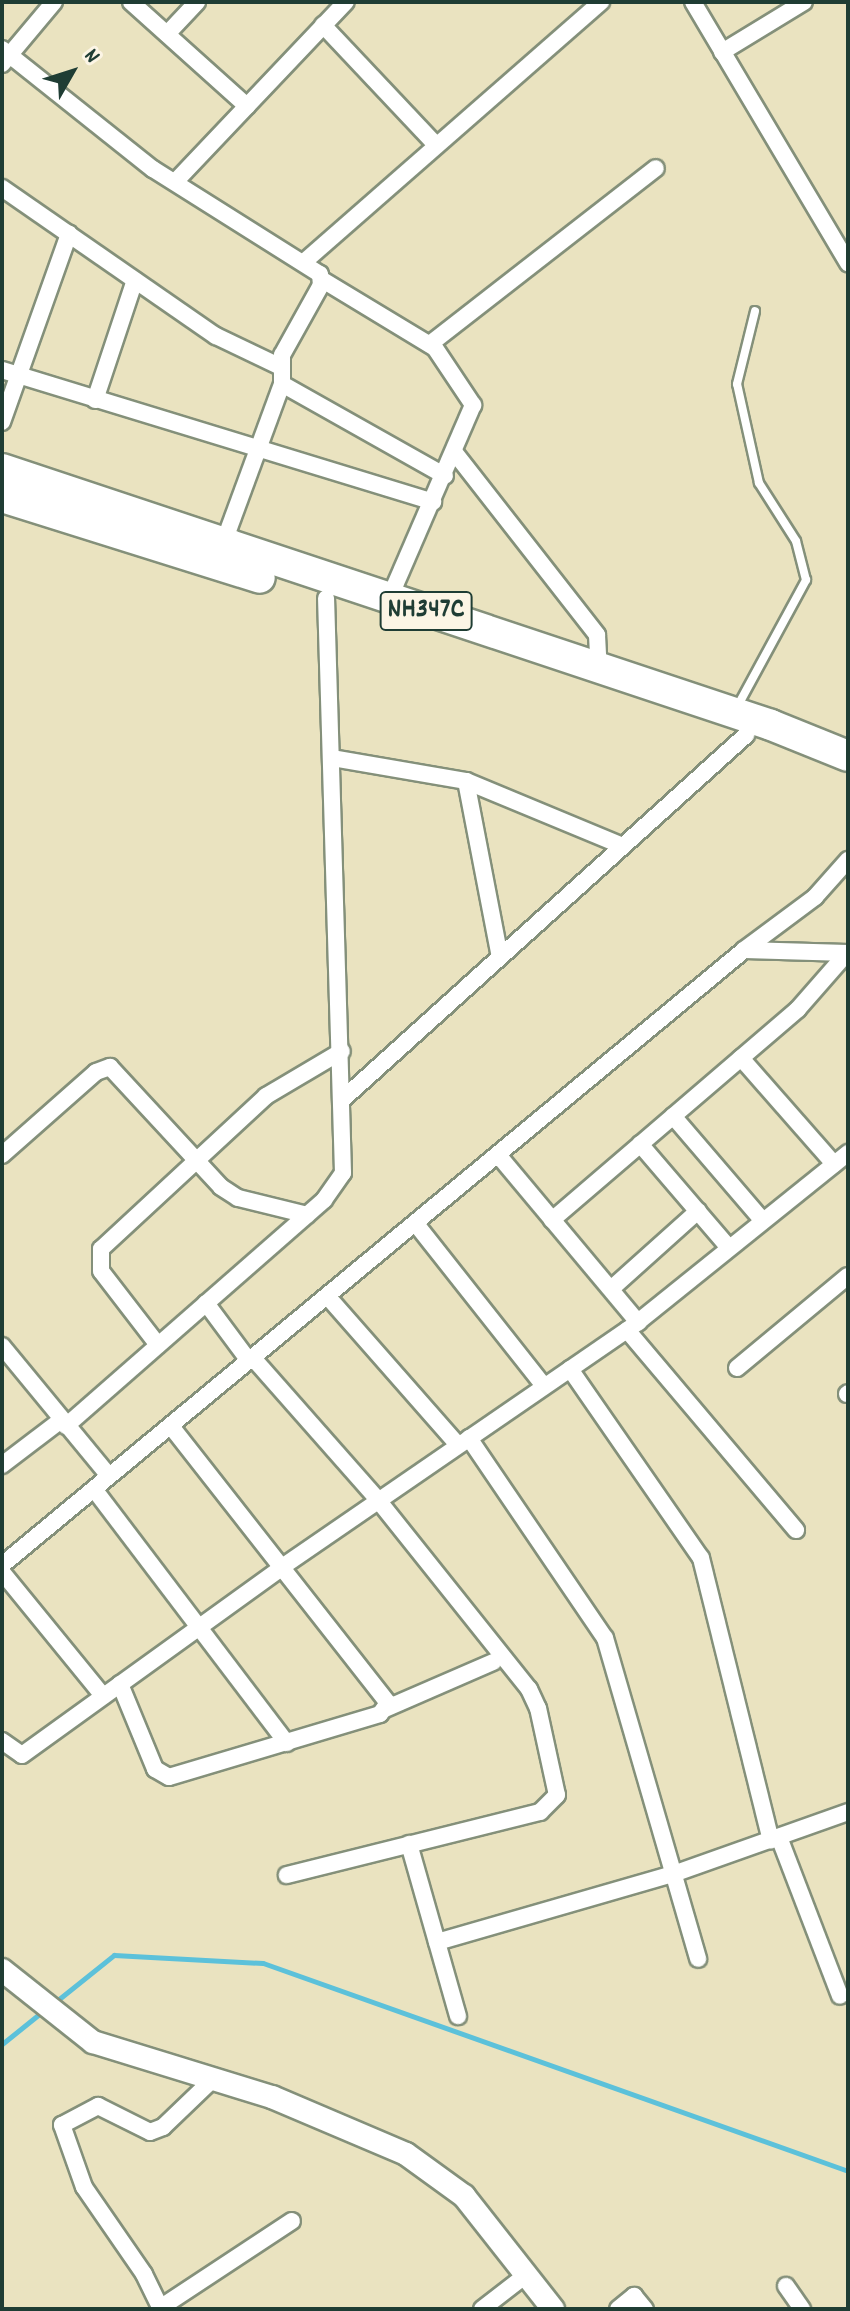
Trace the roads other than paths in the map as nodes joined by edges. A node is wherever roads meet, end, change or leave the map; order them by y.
1 (54, 2) edge
2 (131, 2) edge
3 (197, 2) edge
4 (346, 2) edge
5 (601, 2) edge
6 (693, 2) edge
7 (804, 2) edge
8 (323, 25) junction
9 (167, 34) junction
10 (722, 52) junction
11 (4, 55) edge
12 (247, 106) junction
13 (435, 144) junction
14 (656, 168) dead end
15 (175, 182) junction
16 (2, 188) edge
17 (69, 234) junction
18 (304, 262) junction
19 (848, 263) edge
20 (321, 279) junction
21 (135, 280) junction
22 (755, 311) dead end
23 (430, 344) junction
24 (2, 370) edge
25 (282, 375) junction
26 (19, 376) junction
27 (95, 400) junction
28 (2, 422) edge
29 (257, 451) junction
30 (455, 453) junction
31 (2, 469) edge
32 (445, 476) junction
33 (2, 497) edge
34 (433, 502) junction
35 (223, 544) junction
36 (326, 598) junction
37 (389, 599) junction
38 (599, 668) junction
39 (740, 724) junction
40 (848, 756) edge
41 (332, 758) junction
42 (848, 777) edge
43 (466, 781) junction
44 (623, 846) junction
45 (848, 860) edge
46 (744, 950) junction
47 (848, 953) edge
48 (500, 957) junction
49 (342, 1051) junction
50 (741, 1058) junction
51 (344, 1098) junction
52 (673, 1116) junction
53 (640, 1144) junction
54 (848, 1153) edge
55 (2, 1155) edge
56 (499, 1156) junction
57 (194, 1161) junction
58 (834, 1164) junction
59 (698, 1211) junction
60 (307, 1215) junction
61 (552, 1220) junction
62 (763, 1221) junction
63 (416, 1224) junction
64 (729, 1248) junction
65 (848, 1276) edge
66 (611, 1289) junction
67 (328, 1297) junction
68 (206, 1303) junction
69 (632, 1326) junction
70 (158, 1345) junction
71 (2, 1346) edge
72 (251, 1360) junction
73 (737, 1368) dead end
74 (570, 1369) junction
75 (544, 1386) junction
76 (63, 1423) junction
77 (171, 1426) junction
78 (464, 1442) junction
79 (2, 1465) edge
80 (109, 1476) junction
81 (94, 1489) junction
82 (378, 1500) junction
83 (796, 1530) dead end
84 (2, 1565) edge
85 (285, 1565) junction
86 (2, 1572) edge
87 (197, 1628) junction
88 (493, 1662) dead end
89 (120, 1684) junction
90 (103, 1696) junction
91 (385, 1709) junction
92 (287, 1743) junction
93 (4, 1747) edge
94 (848, 1812) edge
95 (775, 1838) junction
96 (409, 1844) junction
97 (673, 1874) junction
98 (287, 1875) dead end
99 (437, 1942) junction
100 (698, 1959) dead end
101 (2, 1970) edge
102 (840, 1996) dead end
103 (458, 2016) dead end
104 (213, 2079) junction
105 (292, 2221) dead end
106 (526, 2275) junction
107 (786, 2286) dead end
108 (161, 2309) edge
109 (482, 2309) edge
110 (553, 2309) edge
111 (618, 2309) edge
112 (645, 2309) edge
113 (802, 2309) edge

1 - 11 street
2 - 9 street
3 - 9 street
4 - 8 street
5 - 13 street
6 - 10 street
7 - 10 street
8 - 12 street
8 - 13 street
9 - 12 street
10 - 19 street
11 - 15 street
12 - 15 street
13 - 18 street
14 - 23 street
15 - 18 street
16 - 17 street
17 - 21 street
17 - 26 street
18 - 20 street
20 - 23 street
20 - 25 street
21 - 25 street
21 - 27 street
22 - 39 lane
23 - 30 street
24 - 26 street
25 - 29 street
25 - 32 street
26 - 27 street
26 - 28 street
27 - 29 street
29 - 34 street
29 - 35 street
30 - 32 street
30 - 38 street
31 - 35 highway, NH347C
32 - 34 street
33 - 36 highway, NH347C
34 - 37 street
35 - 37 highway, NH347C
36 - 39 highway, NH347C
36 - 41 street
37 - 38 highway, NH347C
38 - 39 highway, NH347C
39 - 40 highway, NH347C
39 - 42 highway, NH347C
39 - 44 street
41 - 43 street
41 - 49 street
43 - 44 street
43 - 48 street
44 - 48 street
45 - 46 street
46 - 47 street
46 - 56 street
47 - 50 street
48 - 51 street
49 - 51 street
49 - 57 street
50 - 52 street
50 - 58 street
51 - 60 street
52 - 53 street
52 - 62 street
53 - 59 street
53 - 61 street
54 - 58 street
55 - 57 street
56 - 61 street
56 - 63 street
57 - 60 street
57 - 70 street
58 - 62 street
59 - 64 street
59 - 66 street
60 - 68 street
61 - 66 street
62 - 64 street
63 - 67 street
63 - 75 street
64 - 69 street
65 - 73 street
66 - 69 street
67 - 72 street
67 - 78 street
68 - 70 street
68 - 72 street
69 - 74 street
69 - 83 street
70 - 76 street
71 - 76 street
72 - 77 street
72 - 82 street
74 - 75 street
74 - 95 street
75 - 78 street
76 - 79 street
76 - 80 street
77 - 80 street
77 - 85 street
78 - 82 street
78 - 97 street
80 - 81 street
81 - 84 street
81 - 87 street
82 - 85 street
82 - 96 street
85 - 87 street
85 - 91 street
86 - 90 street
87 - 89 street
87 - 92 street
88 - 91 street
89 - 90 street
89 - 92 street
90 - 93 street
91 - 92 street
94 - 95 street
95 - 97 street
95 - 102 street
96 - 98 street
96 - 99 street
97 - 99 street
97 - 100 street
99 - 103 street
101 - 104 street
104 - 106 street
104 - 108 street
105 - 108 street
106 - 109 street
106 - 110 street
107 - 113 street
111 - 112 street

